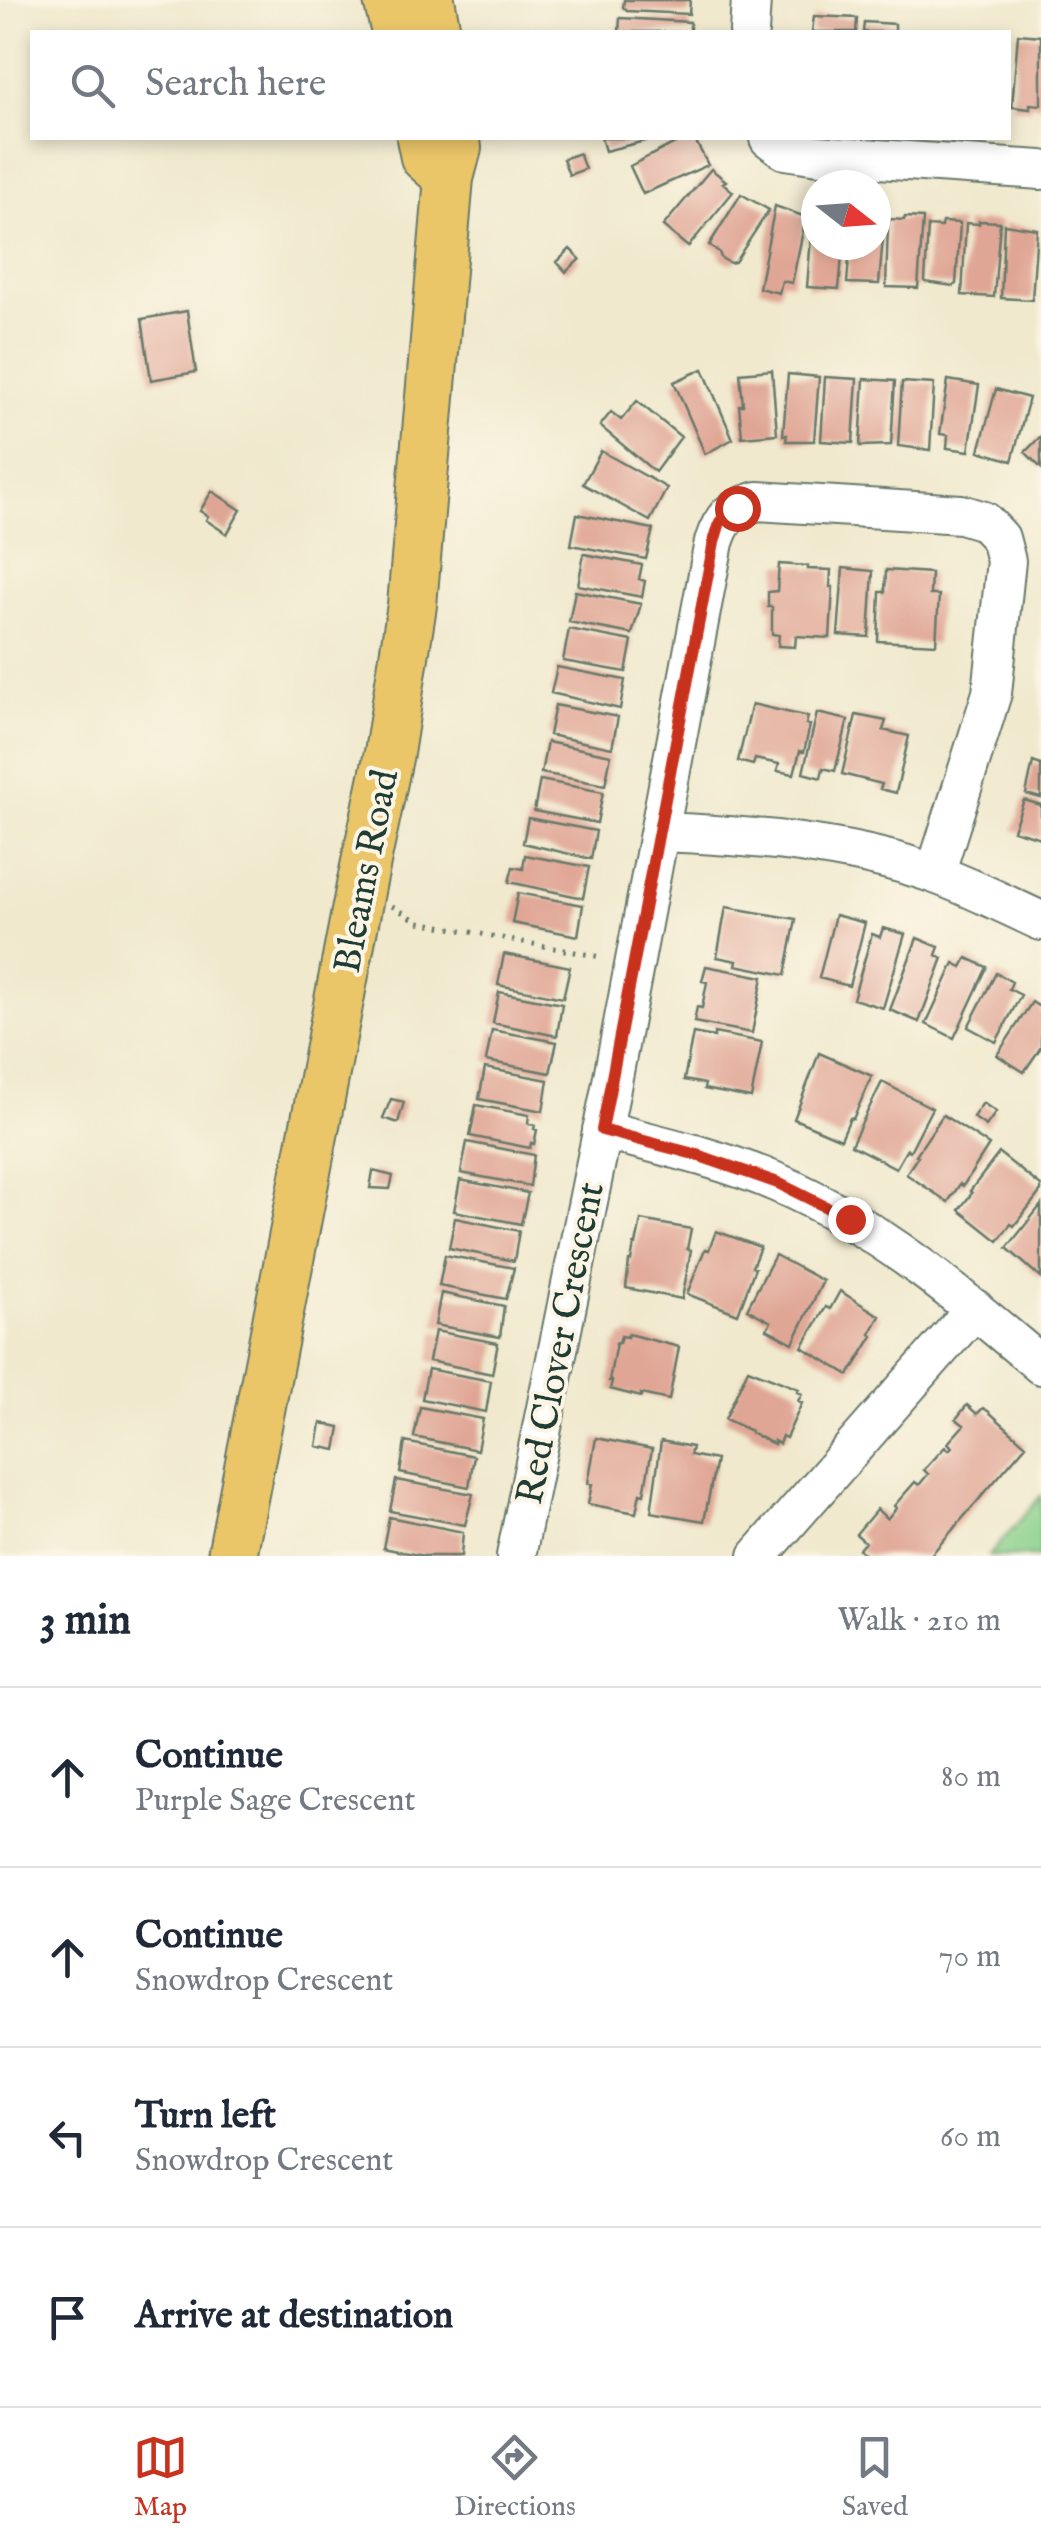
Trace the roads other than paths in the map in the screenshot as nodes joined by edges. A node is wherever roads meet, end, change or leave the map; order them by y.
1 (388, 0) edge
2 (430, 0) edge
3 (750, 0) edge
4 (396, 30) edge
5 (436, 30) edge
6 (749, 30) edge
7 (421, 140) edge
8 (772, 140) edge
9 (452, 158) edge
10 (1041, 170) edge
11 (660, 832) junction
12 (935, 874) junction
13 (1041, 921) edge
14 (602, 1130) junction
15 (975, 1310) junction
16 (1041, 1366) edge
17 (232, 1556) edge
18 (516, 1556) edge
19 (758, 1556) edge

1 - 4 main road
2 - 5 main road
3 - 6 street
7 - 9 main road, Bleams Road
8 - 10 street
9 - 17 main road, Bleams Road
11 - 12 street
11 - 12 street, Red Clover Crescent
11 - 14 street, Red Clover Crescent
12 - 13 street
14 - 15 street
14 - 18 street, Red Clover Crescent
15 - 16 street
15 - 19 street

